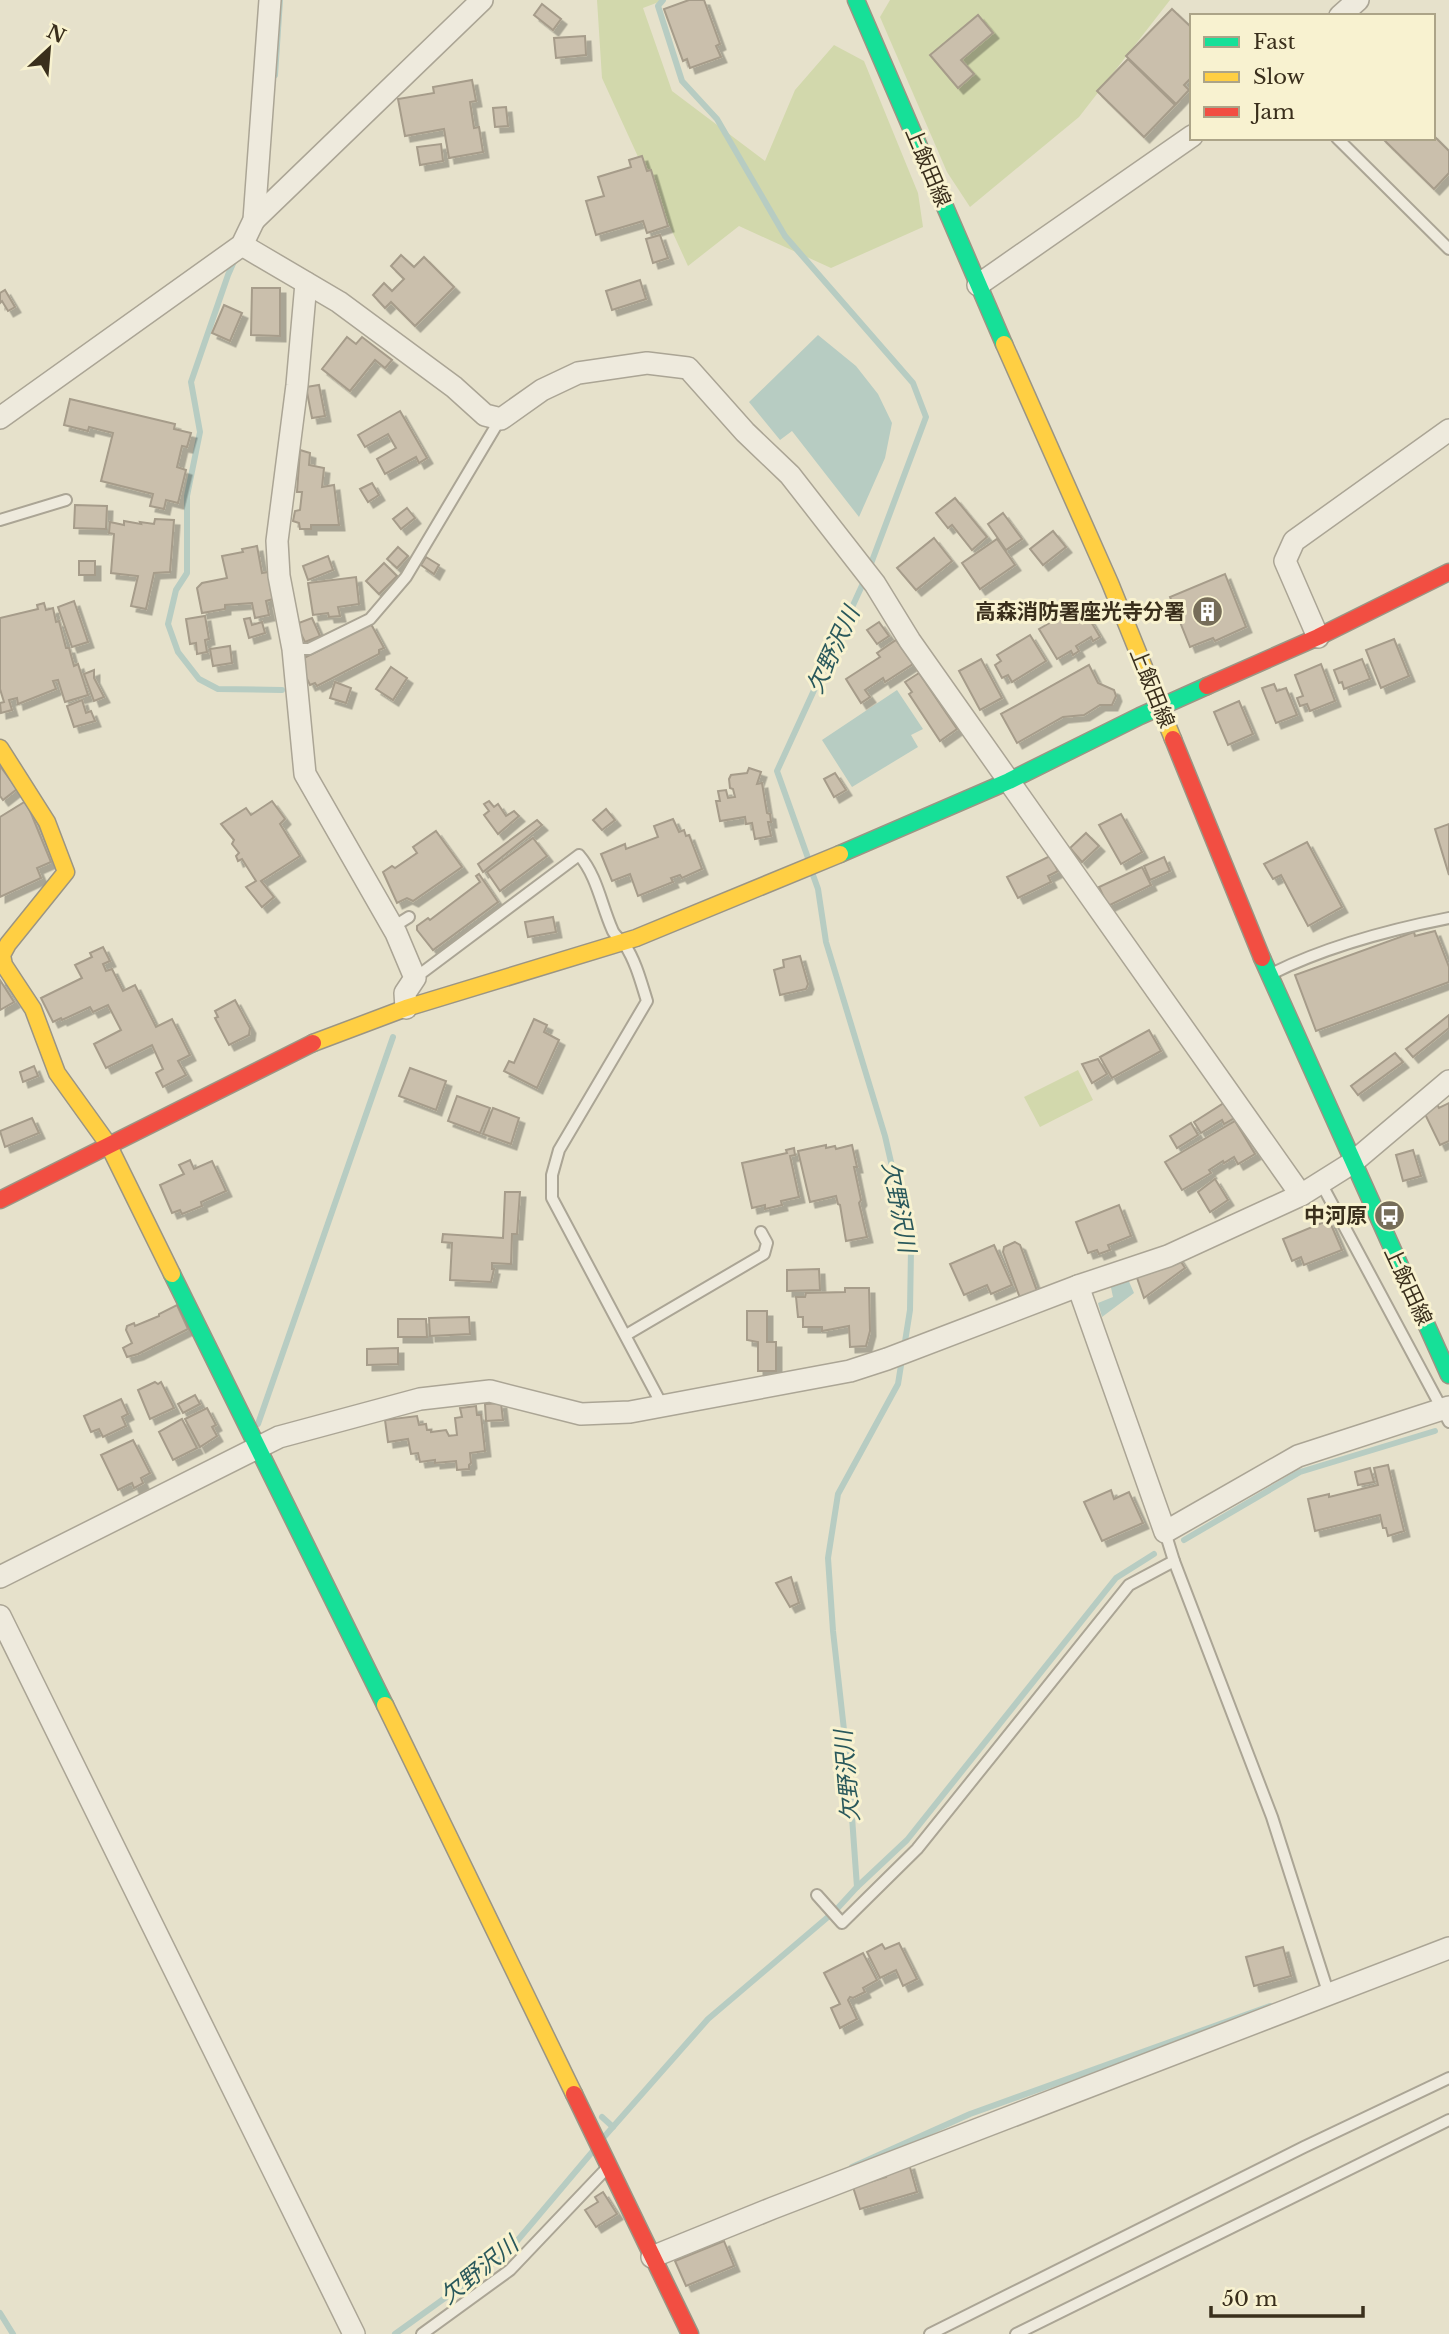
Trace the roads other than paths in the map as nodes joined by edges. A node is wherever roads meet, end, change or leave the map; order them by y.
1 (270, 0) edge
2 (482, 0) edge
3 (1357, 0) edge
4 (863, 3) edge
5 (1342, 14) edge
6 (1190, 137) edge
7 (1339, 140) edge
8 (254, 220) junction
9 (243, 246) junction
10 (1449, 249) edge
11 (306, 283) junction
12 (978, 285) junction
13 (496, 417) junction
14 (0, 418) edge
15 (1449, 430) edge
16 (66, 500) dead end
17 (0, 520) edge
18 (1449, 572) edge
19 (1318, 636) junction
20 (293, 649) junction
21 (1161, 706) junction
22 (0, 748) edge
23 (1009, 781) junction
24 (1449, 918) edge
25 (624, 942) junction
26 (1269, 976) junction
27 (415, 978) junction
28 (406, 1008) junction
29 (1449, 1081) edge
30 (108, 1144) junction
31 (1352, 1163) junction
32 (1321, 1183) junction
33 (1301, 1195) junction
34 (0, 1200) edge
35 (761, 1232) dead end
36 (1078, 1286) junction
37 (626, 1335) junction
38 (1449, 1375) edge
39 (662, 1405) junction
40 (1447, 1413) edge
41 (257, 1447) junction
42 (1166, 1532) junction
43 (1174, 1561) junction
44 (0, 1577) edge
45 (0, 1616) edge
46 (821, 1898) dead end
47 (1449, 1948) edge
48 (1329, 1995) junction
49 (1449, 2078) edge
50 (1449, 2120) edge
51 (606, 2162) junction
52 (652, 2257) junction
53 (354, 2334) edge
54 (422, 2334) edge
55 (690, 2334) edge
56 (930, 2334) edge
57 (1016, 2334) edge

1 - 8 street
2 - 8 street
3 - 5 street
4 - 12 street, 上飯田線
6 - 12 street
7 - 10 lane
8 - 9 street
9 - 11 street
9 - 14 street
11 - 13 street
11 - 20 street
12 - 21 street, 上飯田線
13 - 20 lane
13 - 23 street
15 - 19 street
16 - 17 lane
18 - 19 street
19 - 21 street
20 - 27 street
21 - 23 street
21 - 26 street, 上飯田線
22 - 30 street
23 - 25 street
23 - 33 street
24 - 26 lane
25 - 27 lane
25 - 28 street
25 - 37 lane
26 - 31 street, 上飯田線
27 - 28 street
28 - 30 street
29 - 31 street
30 - 34 street
30 - 41 street
31 - 32 street
31 - 38 street, 上飯田線
32 - 33 street
32 - 40 lane
33 - 36 street
35 - 37 lane
36 - 39 street
36 - 42 street
37 - 39 lane
39 - 41 street
40 - 42 street
41 - 44 street
41 - 51 street
42 - 43 lane
43 - 46 lane
43 - 48 lane
45 - 53 street
47 - 48 street
48 - 52 street
49 - 56 lane
50 - 57 lane
51 - 52 street
51 - 54 lane
52 - 55 street

